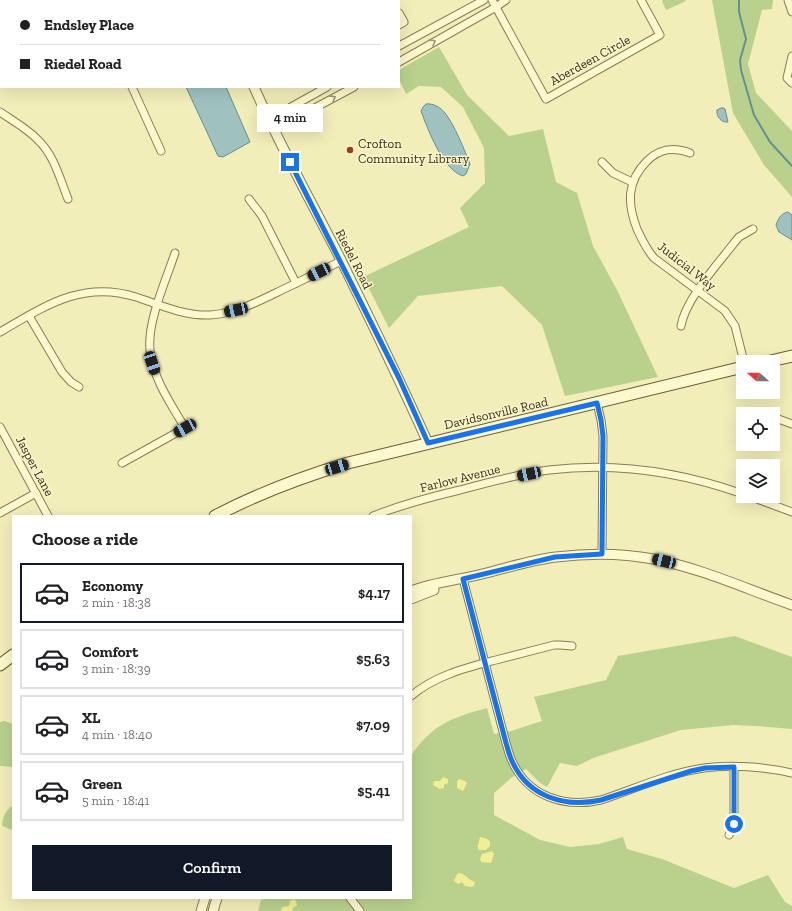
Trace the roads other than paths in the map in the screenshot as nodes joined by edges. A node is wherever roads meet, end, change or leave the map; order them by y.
1 (484, 0) edge
2 (506, 0) edge
3 (640, 0) edge
4 (788, 0) edge
5 (494, 3) edge
6 (792, 12) edge
7 (400, 15) edge
8 (400, 24) edge
9 (400, 45) edge
10 (792, 56) edge
11 (400, 61) edge
12 (792, 83) edge
13 (132, 88) edge
14 (254, 88) edge
15 (325, 88) edge
16 (352, 88) edge
17 (0, 112) edge
18 (272, 126) junction
19 (161, 151) dead end
20 (690, 153) dead end
21 (602, 162) dead end
22 (632, 182) junction
23 (68, 199) dead end
24 (249, 199) dead end
25 (753, 229) dead end
26 (175, 253) dead end
27 (341, 261) junction
28 (296, 283) junction
29 (698, 291) junction
30 (158, 304) junction
31 (29, 316) junction
32 (681, 326) dead end
33 (0, 332) edge
34 (742, 355) edge
35 (792, 356) edge
36 (780, 359) edge
37 (736, 370) edge
38 (80, 387) dead end
39 (597, 403) junction
40 (780, 420) edge
41 (792, 424) edge
42 (0, 427) edge
43 (428, 443) junction
44 (122, 463) dead end
45 (603, 467) junction
46 (736, 492) edge
47 (36, 494) junction
48 (767, 503) edge
49 (792, 512) edge
50 (0, 513) edge
51 (47, 515) edge
52 (217, 515) edge
53 (376, 515) edge
54 (602, 554) junction
55 (463, 579) junction
56 (412, 591) edge
57 (412, 599) edge
58 (792, 605) edge
59 (572, 646) dead end
60 (12, 656) edge
61 (485, 663) junction
62 (0, 665) edge
63 (412, 695) edge
64 (734, 767) junction
65 (792, 773) edge
66 (729, 835) dead end
67 (204, 899) edge
68 (217, 899) edge
69 (351, 899) edge
70 (201, 911) edge
71 (213, 911) edge
72 (360, 911) edge

1 - 9 street
2 - 5 street
3 - 5 street, Aberdeen Circle
4 - 6 street
11 -> 5 street
7 - 8 street
10 - 12 street
13 - 19 street
14 - 18 street, Riedel Road
15 - 18 street
18 -> 16 street
17 - 23 street
18 - 27 street, Riedel Road
20 - 22 street, Judicial Way
21 - 22 street
22 - 29 street, Judicial Way
24 - 28 street
25 - 29 street
26 - 30 street
27 - 28 street
27 - 43 street, Riedel Road
28 - 30 street
29 - 32 street
29 - 34 street, Judicial Way
30 - 31 street
30 - 44 street
31 - 33 street
31 - 38 street
35 - 36 main road
37 - 39 main road, Davidsonville Road
39 - 43 main road, Davidsonville Road
39 - 45 street
40 - 41 street
42 - 47 street, Jasper Lane
43 - 52 main road, Davidsonville Road
45 - 46 street, Farlow Avenue
45 - 53 street, Farlow Avenue
45 - 54 street
47 - 50 street
47 - 51 street, Jasper Lane
48 - 49 street
54 - 55 street
54 - 58 street
55 - 56 street
55 - 57 street
55 - 61 street
59 - 61 street
60 - 62 main road
61 - 63 street
61 - 64 street
64 - 65 street
64 - 66 street
67 - 70 street
68 - 71 street
69 - 72 street

